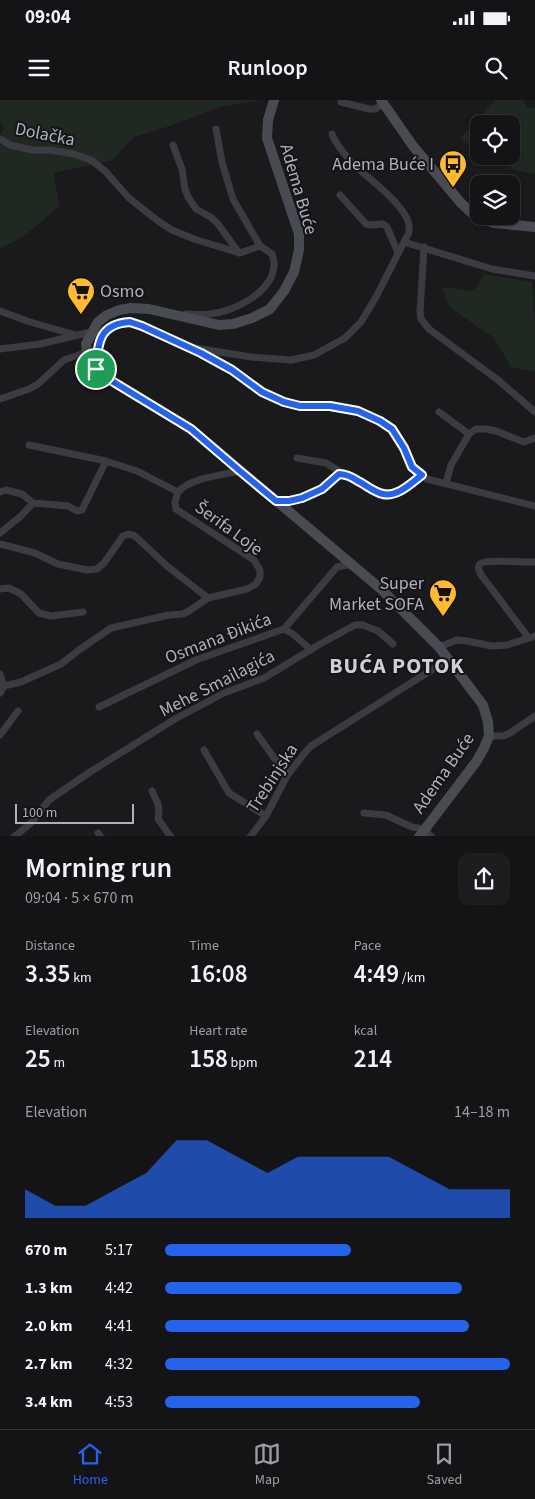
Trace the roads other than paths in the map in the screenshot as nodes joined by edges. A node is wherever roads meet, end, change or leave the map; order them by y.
1 (274, 100) edge
2 (341, 102) dead end
3 (382, 102) edge
4 (216, 129) dead end
5 (332, 134) dead end
6 (0, 139) edge
7 (173, 145) dead end
8 (340, 195) dead end
9 (535, 227) edge
10 (404, 242) junction
11 (260, 246) junction
12 (424, 247) junction
13 (240, 253) junction
14 (398, 253) junction
15 (535, 276) edge
16 (0, 312) edge
17 (173, 315) junction
18 (91, 332) junction
19 (77, 335) junction
20 (183, 346) junction
21 (0, 348) edge
22 (87, 352) junction
23 (96, 369) junction
24 (0, 399) edge
25 (439, 412) dead end
26 (535, 412) edge
27 (469, 434) junction
28 (535, 438) edge
29 (28, 445) dead end
30 (297, 458) dead end
31 (106, 461) junction
32 (240, 471) junction
33 (344, 474) junction
34 (422, 475) junction
35 (446, 484) junction
36 (0, 492) edge
37 (178, 492) junction
38 (276, 501) junction
39 (32, 503) junction
40 (535, 506) edge
41 (0, 533) edge
42 (0, 544) edge
43 (535, 562) edge
44 (356, 567) junction
45 (0, 589) edge
46 (208, 598) junction
47 (84, 612) dead end
48 (284, 629) junction
49 (532, 637) edge
50 (393, 644) dead end
51 (438, 647) junction
52 (311, 650) junction
53 (449, 659) junction
54 (0, 674) edge
55 (4, 686) junction
56 (0, 693) edge
57 (99, 707) dead end
58 (18, 711) dead end
59 (535, 716) edge
60 (256, 734) dead end
61 (0, 736) edge
62 (489, 736) junction
63 (204, 750) dead end
64 (287, 776) junction
65 (152, 791) dead end
66 (364, 813) dead end
67 (266, 816) junction
68 (425, 834) edge
69 (14, 836) edge
70 (171, 836) edge
71 (250, 836) edge

1 - 17 street, Adema Buće
2 - 3 street
3 - 9 street
4 - 11 street
5 - 10 street
6 - 13 street, Dolačka
7 - 13 street
8 - 14 street
10 - 12 street
10 - 14 street
11 - 13 street
11 - 17 street
12 - 15 street
12 - 26 street
14 - 20 street
16 - 19 street
17 - 18 street, Adema Buće
18 - 19 street
18 - 22 street
19 - 21 street
20 - 23 street
20 - 34 street
22 - 23 street, Adema Buće
22 - 24 street
23 - 32 street, Adema Buće
25 - 27 street
27 - 28 street
27 - 35 street
29 - 31 street, Šerifa Loje
30 - 33 street
31 - 37 street, Šerifa Loje
31 - 39 street
32 - 37 street
32 - 38 street, Adema Buće
33 - 34 street
33 - 38 street
34 - 35 street
35 - 40 street
36 - 39 street
37 - 46 street, Šerifa Loje
38 - 44 street, Adema Buće
39 - 41 street
42 - 46 street
43 - 49 street
44 - 48 street, Osmana Đikića
44 - 51 street, Adema Buće
45 - 47 street
46 - 55 street, Šerifa Loje
48 - 52 street
48 - 57 street, Osmana Đikića
49 - 51 street
50 - 52 street, Mehe Smailagića
51 - 53 street, Adema Buće
52 - 69 street, Mehe Smailagića
53 - 62 street, Adema Buće
53 - 64 street, Trebinjska
54 - 55 street
55 - 56 street
58 - 61 street
59 - 62 street, Adema Buće
60 - 64 street
62 - 68 street, Adema Buće
63 - 67 street
64 - 67 street, Trebinjska
65 - 70 street
66 - 68 street, Adema Buće
67 - 71 street, Trebinjska

